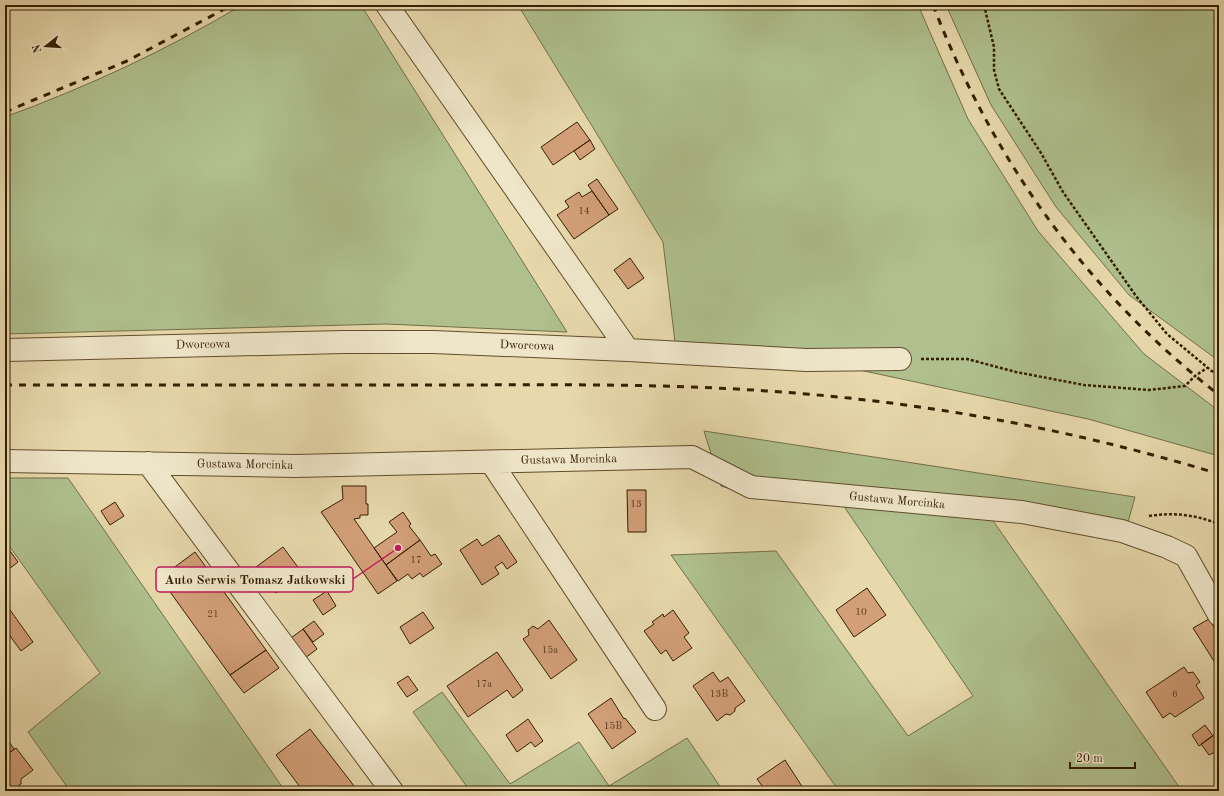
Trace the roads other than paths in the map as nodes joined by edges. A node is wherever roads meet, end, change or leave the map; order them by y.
1 (386, 5) edge
2 (5, 350) edge
3 (628, 350) junction
4 (900, 359) road end
5 (5, 461) edge
6 (491, 462) junction
7 (148, 463) junction
8 (1219, 615) edge
9 (655, 709) dead end
10 (392, 791) edge

1 - 3 street
2 - 3 street, Dworcowa
3 - 4 street, Dworcowa
5 - 7 street, Gustawa Morcinka
6 - 7 street, Gustawa Morcinka
6 - 8 street, Gustawa Morcinka
6 - 9 street
7 - 10 street

